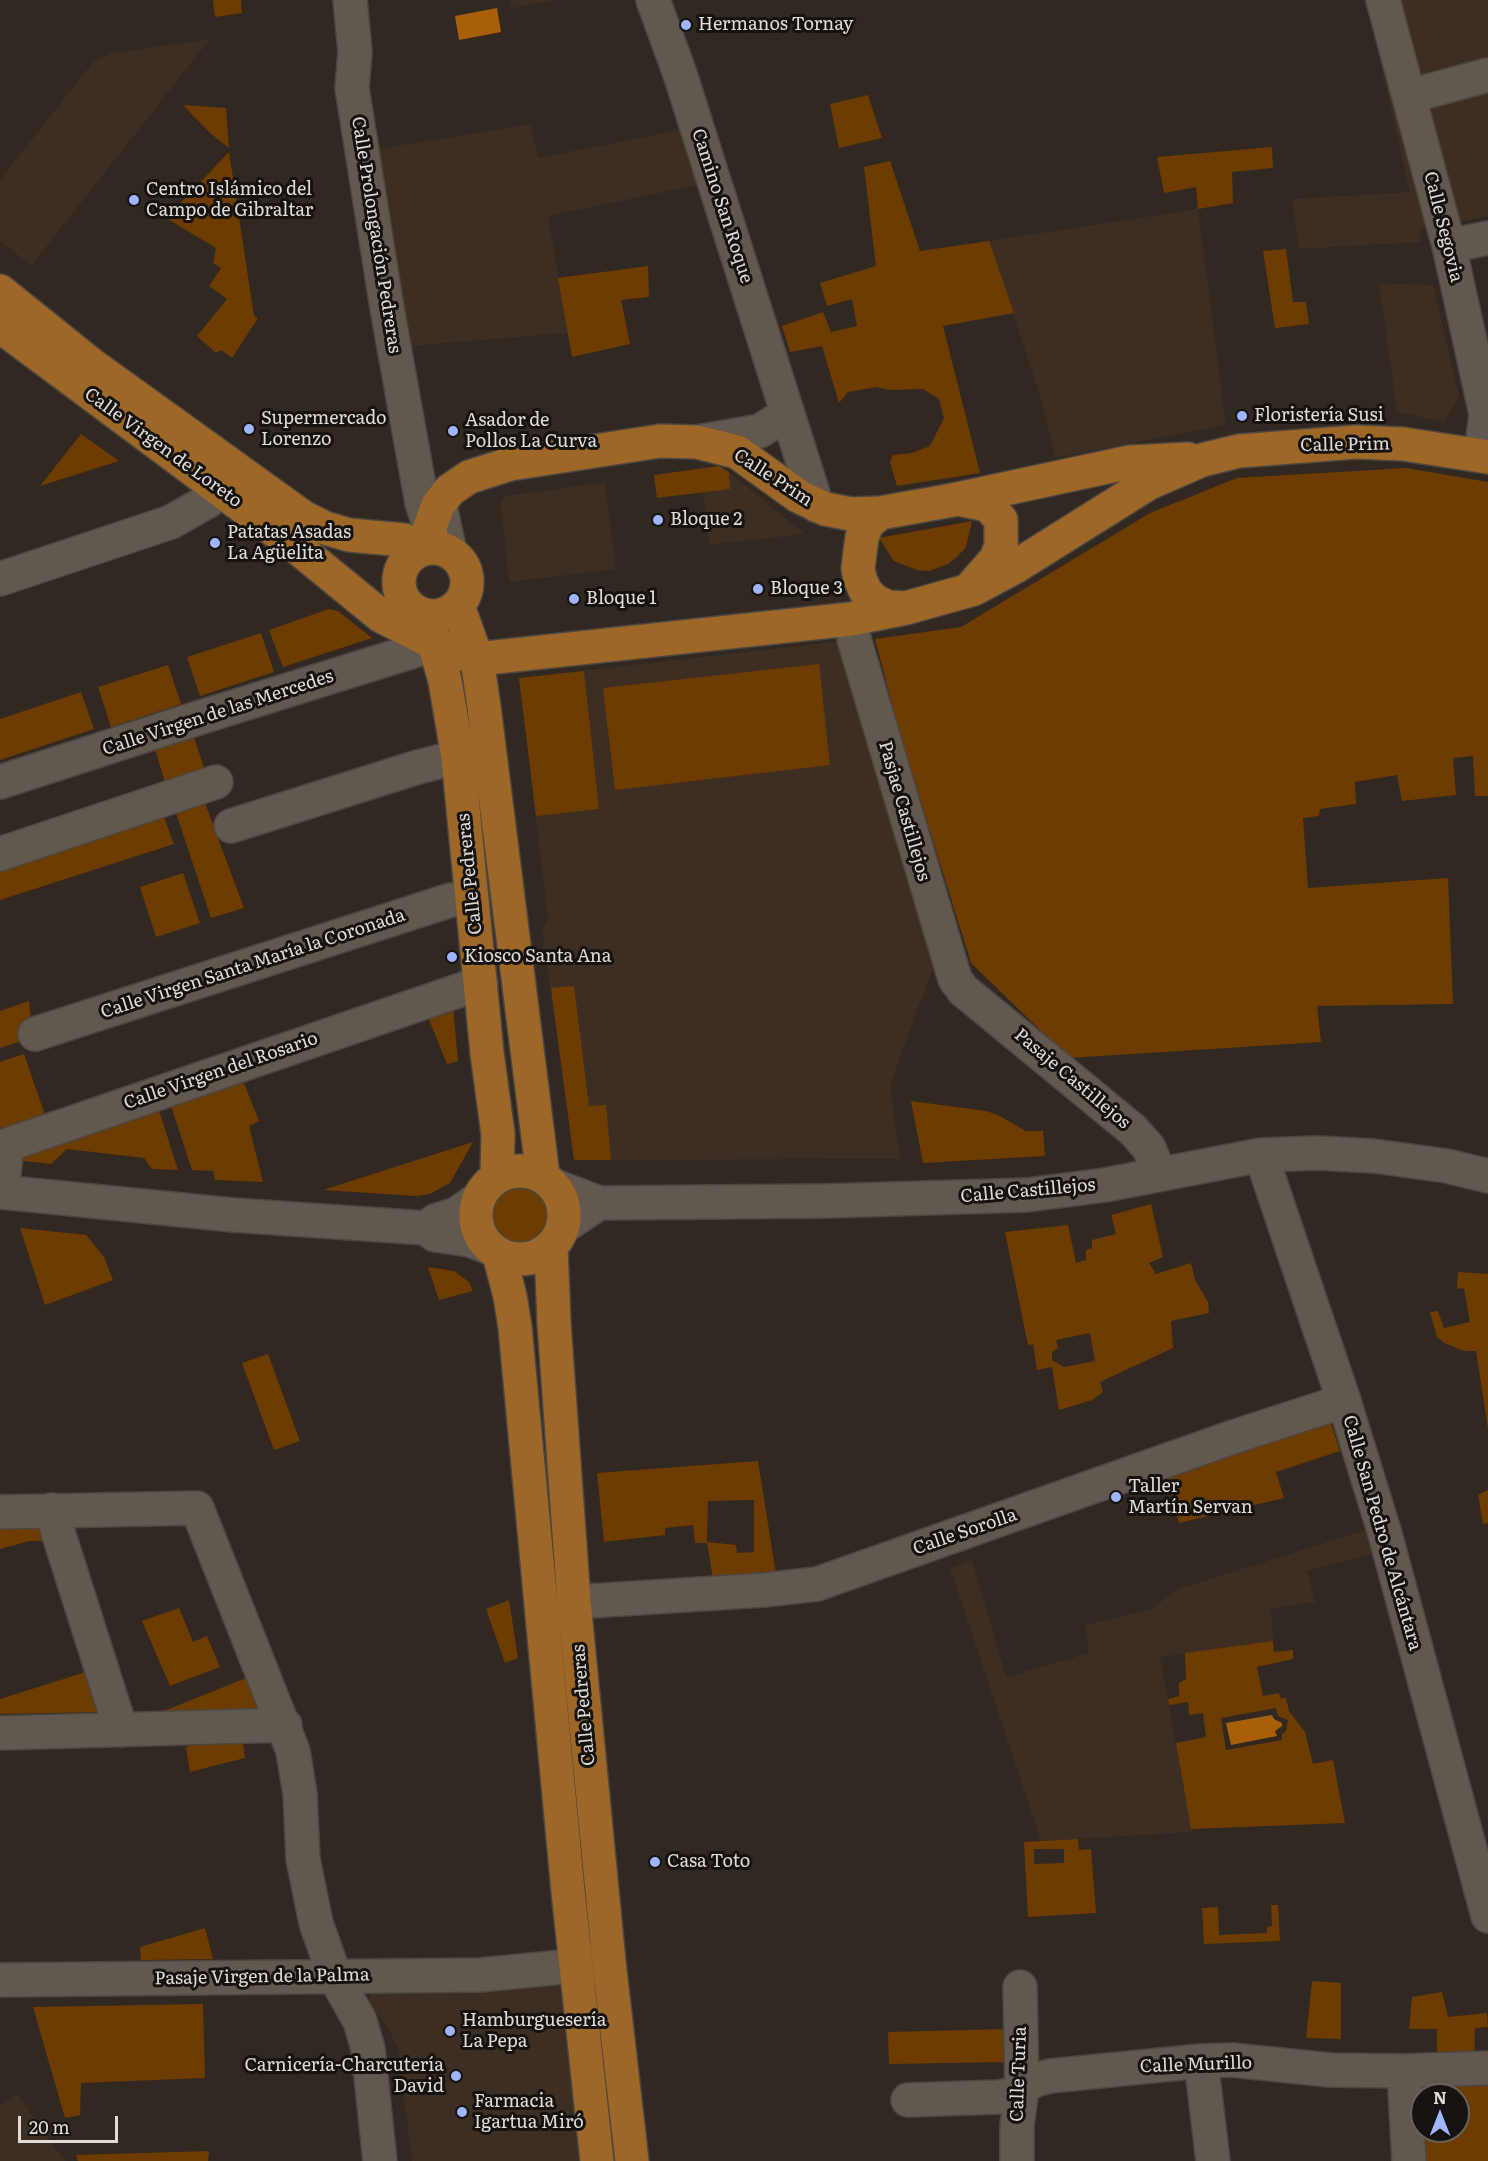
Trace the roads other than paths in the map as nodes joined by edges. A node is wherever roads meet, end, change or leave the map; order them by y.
1 (350, 0) edge
2 (653, 0) edge
3 (1383, 0) edge
4 (1488, 75) edge
5 (1410, 96) junction
6 (1488, 238) edge
7 (1449, 246) junction
8 (0, 291) edge
9 (0, 326) edge
10 (786, 414) junction
11 (697, 442) junction
12 (1485, 456) edge
13 (1202, 460) junction
14 (229, 480) junction
15 (953, 500) junction
16 (817, 506) junction
17 (880, 513) junction
18 (430, 518) junction
19 (0, 579) edge
20 (968, 591) junction
21 (458, 606) junction
22 (906, 608) junction
23 (851, 620) junction
24 (416, 623) junction
25 (477, 659) junction
26 (458, 757) junction
27 (0, 783) edge
28 (216, 783) dead end
29 (231, 826) dead end
30 (0, 854) edge
31 (472, 899) junction
32 (481, 983) junction
33 (971, 996) joint
34 (35, 1034) dead end
35 (1261, 1155) junction
36 (1159, 1173) junction
37 (1488, 1176) edge
38 (549, 1181) junction
39 (488, 1188) junction
40 (1, 1192) edge
41 (599, 1203) junction
42 (426, 1228) junction
43 (557, 1237) junction
44 (494, 1251) junction
45 (1344, 1401) junction
46 (51, 1510) junction
47 (0, 1512) edge
48 (574, 1602) junction
49 (285, 1725) junction
50 (121, 1730) junction
51 (0, 1732) edge
52 (570, 1908) junction
53 (1488, 1916) edge
54 (609, 1962) junction
55 (576, 1965) junction
56 (523, 1973) junction
57 (335, 1977) junction
58 (0, 1980) edge
59 (1020, 1987) dead end
60 (1201, 2061) junction
61 (1488, 2068) edge
62 (1404, 2071) junction
63 (1022, 2089) junction
64 (908, 2100) dead end
65 (380, 2161) edge
66 (597, 2161) edge
67 (632, 2161) edge
68 (1017, 2161) edge
69 (1213, 2161) edge
70 (1409, 2161) edge

1 - 18 street, Calle Prolongación Pedreras
2 - 10 street, Camino San Roque
3 - 5 street, Calle Segovia
4 - 5 street
5 - 7 street, Calle Segovia
6 - 7 street
7 - 12 street, Calle Segovia
8 - 14 main road, Calle Virgen de Loreto
9 - 14 main road, Calle Virgen de Loreto
10 - 11 street
10 - 16 street, Camino San Roque
11 - 16 main road, Calle Prim
11 - 18 main road, Calle Prim
12 - 13 main road, Calle Prim
13 - 15 main road, Calle Prim
13 - 20 main road, Calle Prim
14 - 18 main road, Calle Virgen de Loreto
14 - 19 street
14 - 24 main road, Calle Virgen de Loreto
15 - 17 main road, Calle Prim
15 - 20 main road, Calle Prim
16 - 17 main road, Calle Prim
17 - 22 main road, Calle Prim
18 - 21 main road
18 - 24 main road, Calle Prim
20 - 22 main road, Calle Prim
21 - 24 main road
21 - 25 main road, Calle Pedreras
22 - 23 main road, Calle Prim
23 - 25 main road, Calle Prim
23 - 33 street, Pasjae Castillejos
24 - 25 main road
24 - 26 main road, Calle Pedreras
24 - 27 street, Calle Virgen de las Mercedes
25 - 38 main road, Calle Pedreras
26 - 29 street
26 - 31 main road, Calle Pedreras
28 - 30 street
31 - 32 main road, Calle Pedreras
31 - 34 street, Calle Virgen Santa María la Coronada
32 - 39 main road, Calle Pedreras
32 - 40 street, Calle Virgen del Rosario
33 - 36 street, Pasaje Castillejos
35 - 36 street, Calle Castillejos
35 - 37 street, Calle Castillejos
35 - 45 street, Calle San Pedro de Alcántara
36 - 41 street, Calle Castillejos
38 - 39 main road
38 - 41 street, Calle Castillejos
38 - 43 main road
39 - 42 street, Calle Virgen del Rosario
39 - 44 main road
40 - 42 street, Calle Virgen del Rosario
41 - 43 street
42 - 44 street, Calle Virgen del Rosario
43 - 44 main road
43 - 48 main road, Calle Pedreras
44 - 52 main road, Calle Pedreras
45 - 48 street, Calle Sorolla
45 - 53 street, Calle San Pedro de Alcántara
46 - 47 street
46 - 49 street
46 - 50 street
48 - 54 main road, Calle Pedreras
49 - 50 street
49 - 57 street
50 - 51 street
52 - 55 main road, Calle Pedreras
52 - 56 street
54 - 55 street, Pasaje Virgen de la Palma
54 - 67 main road, Calle Pedreras
55 - 56 street, Pasaje Virgen de la Palma
55 - 66 main road, Calle Pedreras
56 - 57 street, Pasaje Virgen de la Palma
57 - 58 street, Pasaje Virgen de la Palma
57 - 65 street
59 - 63 street, Calle Turia
60 - 62 street, Calle Murillo
60 - 63 street, Calle Murillo
60 - 69 street
61 - 62 street, Calle Murillo
62 - 70 street
63 - 64 street, Calle Murillo
63 - 68 street, Calle Turia

